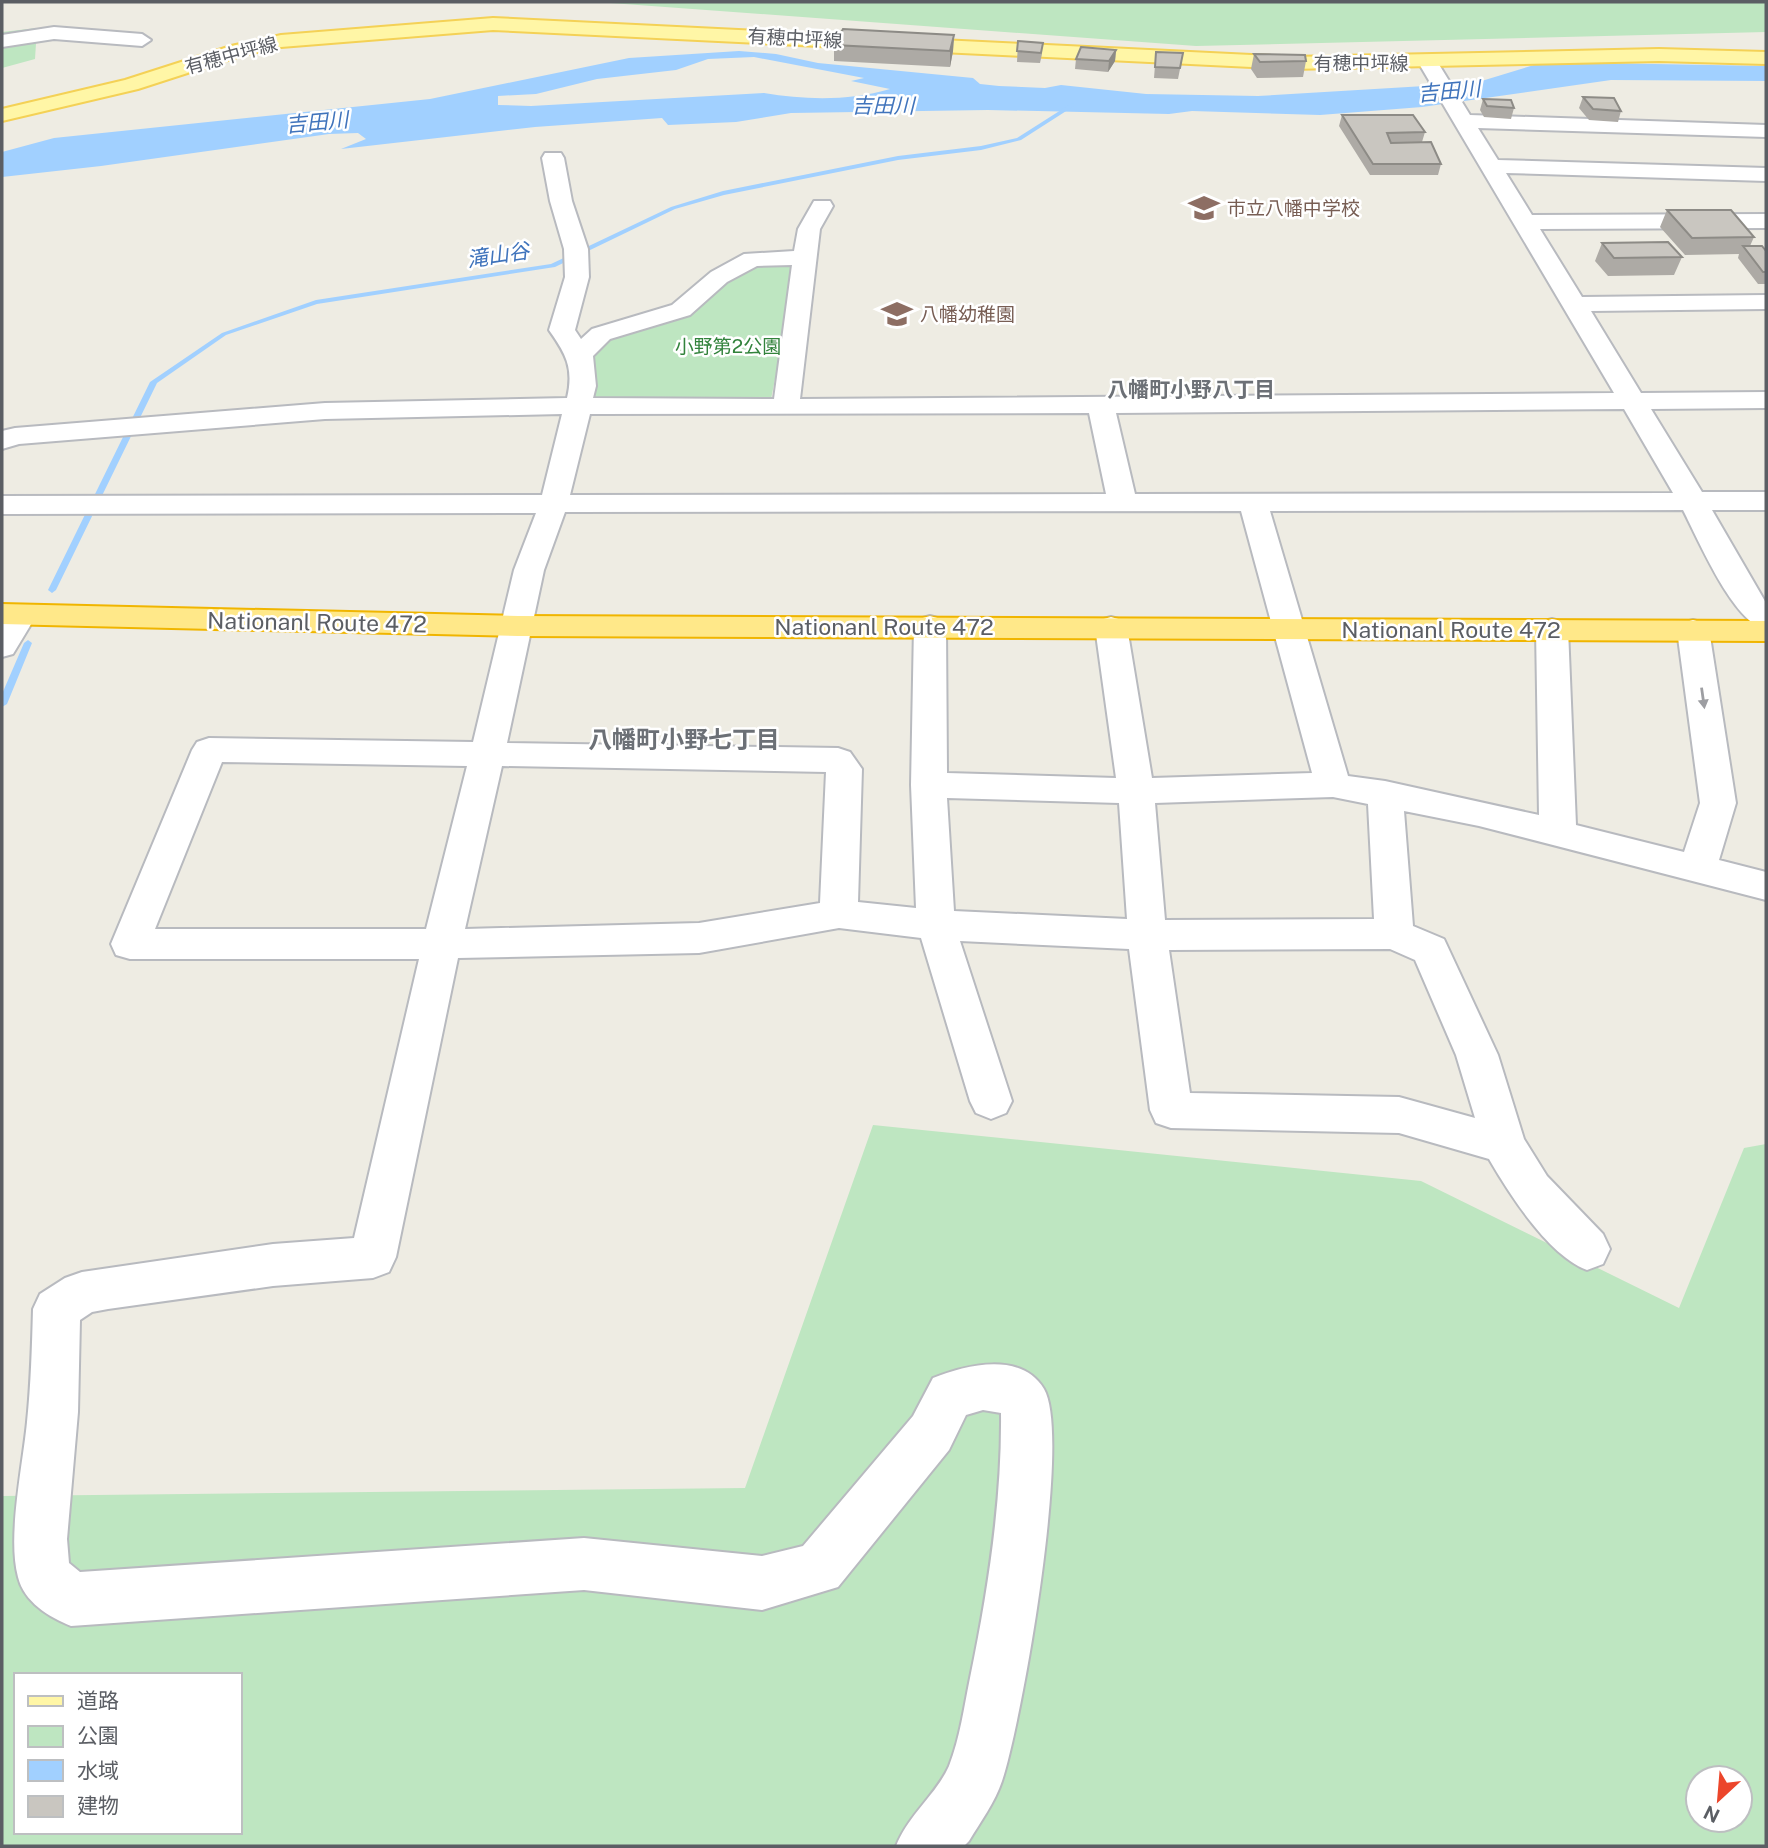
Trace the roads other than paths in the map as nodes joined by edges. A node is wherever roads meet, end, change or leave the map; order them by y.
1 (142, 40) dead end
2 (2, 41) edge
3 (1766, 58) edge
4 (1430, 65) junction
5 (2, 115) edge
6 (1462, 121) junction
7 (1766, 131) edge
8 (553, 158) dead end
9 (1489, 166) junction
10 (1766, 174) edge
11 (821, 206) dead end
12 (1766, 221) edge
13 (1524, 222) junction
14 (805, 258) junction
15 (1766, 302) edge
16 (1573, 304) junction
17 (580, 355) junction
18 (1766, 400) edge
19 (1632, 401) junction
20 (1101, 405) junction
21 (577, 406) junction
22 (786, 407) junction
23 (2, 441) edge
24 (1692, 500) junction
25 (1766, 500) edge
26 (1253, 501) junction
27 (1122, 502) junction
28 (554, 503) junction
29 (2, 505) edge
30 (11, 615) edge
31 (1766, 620) edge
32 (519, 626) junction
33 (930, 626) junction
34 (1111, 626) junction
35 (1291, 627) junction
36 (1552, 629) junction
37 (1693, 631) junction
38 (1766, 631) edge
39 (2, 647) edge
40 (488, 753) junction
41 (929, 785) junction
42 (1333, 785) junction
43 (1136, 791) junction
44 (1385, 793) junction
45 (1558, 833) junction
46 (1698, 867) junction
47 (1766, 886) edge
48 (839, 914) junction
49 (936, 925) junction
50 (1394, 934) junction
51 (1147, 935) junction
52 (442, 944) junction
53 (991, 1101) dead end
54 (1504, 1145) junction
55 (1587, 1249) dead end
56 (926, 1846) edge

1 - 2 street
3 - 4 main road, 有穂中坪線
4 - 5 main road, 有穂中坪線
4 - 6 street
6 - 7 street
6 - 9 street
8 - 17 street
9 - 10 street
9 - 13 street
11 - 14 street
12 - 13 street
13 - 16 street
14 - 17 street
14 - 22 street
15 - 16 street
16 - 19 street
17 - 21 street
18 - 19 street
19 - 20 street
19 - 24 street
20 - 22 street
20 - 27 street
21 - 22 street
21 - 23 street
21 - 28 street
24 - 25 street
24 - 26 street
24 - 31 street
26 - 27 street
26 - 35 street
27 - 28 street
28 - 29 street
28 - 32 street
30 - 32 highway, Nationanl Route 472
30 - 39 street
32 - 33 highway, Nationanl Route 472
32 - 40 street
33 - 34 highway, Nationanl Route 472
33 - 41 street
34 - 35 highway, Nationanl Route 472
34 - 43 street
35 - 36 highway, Nationanl Route 472
35 - 42 street
36 - 37 highway, Nationanl Route 472
36 - 45 street
37 - 38 highway, Nationanl Route 472
37 -> 46 street
40 - 48 street
40 - 52 street
40 - 52 street
41 - 43 street
41 - 49 street
42 - 43 street
42 - 44 street
43 - 51 street
44 - 45 street
44 - 50 street
45 - 46 street
46 - 47 street
48 - 49 street
48 - 52 street
49 - 51 street
49 - 53 street
50 - 51 street
50 - 54 street
51 - 54 street
52 - 56 street
54 - 55 street

